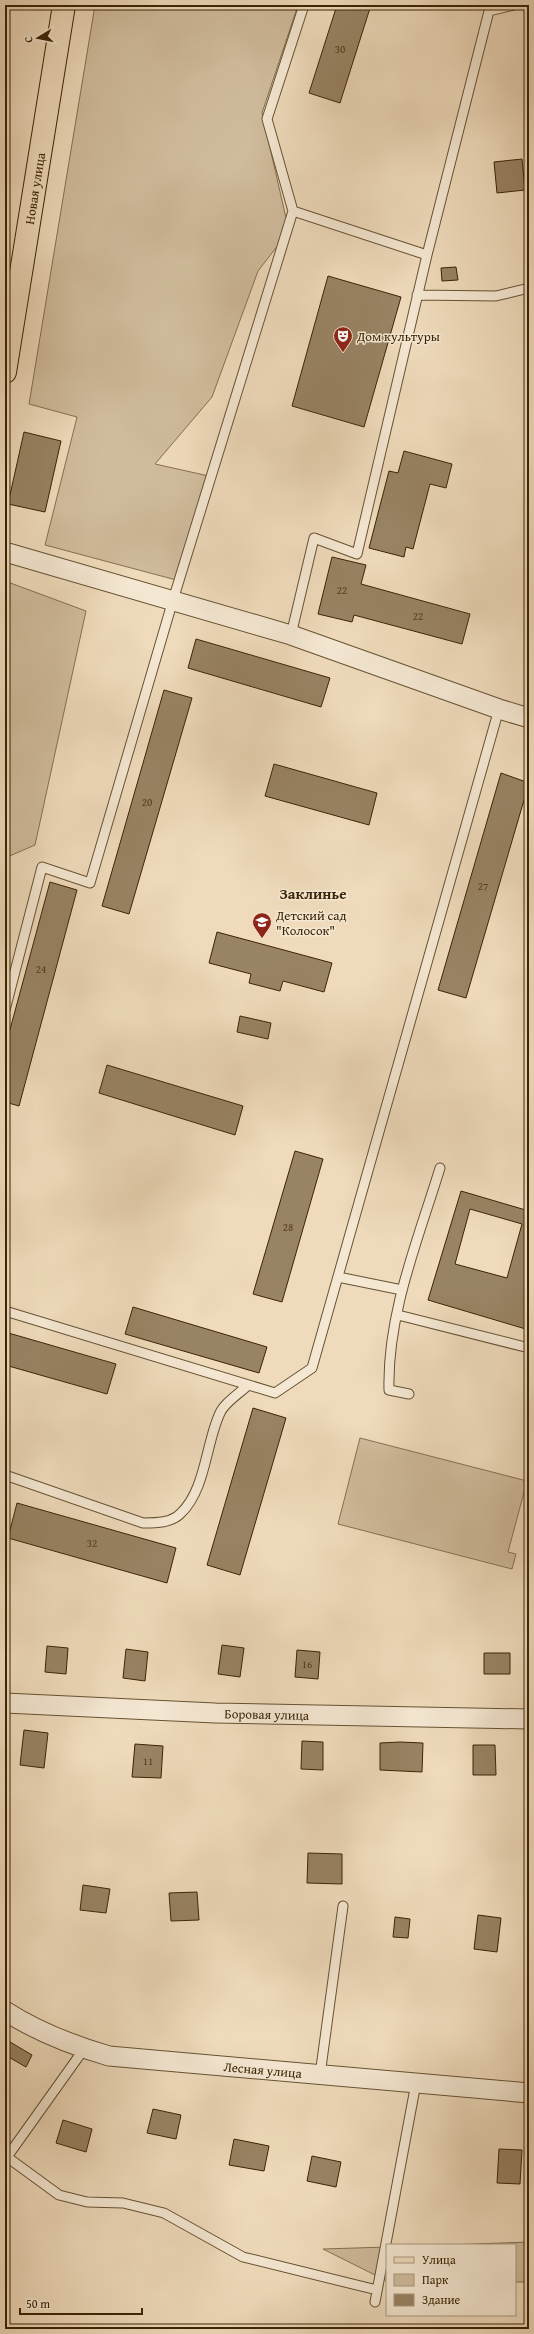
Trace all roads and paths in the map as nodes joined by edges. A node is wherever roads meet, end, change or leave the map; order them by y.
1 (64, 5) edge
2 (304, 5) edge
3 (514, 5) edge
4 (293, 211) junction
5 (427, 255) junction
6 (529, 288) edge
7 (417, 295) junction
8 (5, 372) edge
9 (5, 552) edge
10 (173, 600) junction
11 (291, 634) junction
12 (499, 709) junction
13 (529, 718) edge
14 (5, 1010) edge
15 (440, 1168) dead end
16 (338, 1277) junction
17 (402, 1290) junction
18 (5, 1312) edge
19 (398, 1315) junction
20 (529, 1348) edge
21 (248, 1385) junction
22 (409, 1394) dead end
23 (5, 1475) edge
24 (5, 1703) edge
25 (529, 1719) edge
26 (343, 1906) dead end
27 (5, 2011) edge
28 (84, 2049) junction
29 (320, 2075) junction
30 (416, 2083) junction
31 (529, 2093) edge
32 (377, 2290) junction
33 (375, 2302) dead end

1 - 8 main road, Новая улица
2 - 4 lane
3 - 5 lane
4 - 5 lane
4 - 10 lane
5 - 7 lane
6 - 7 lane
7 - 11 lane
9 - 10 street
10 - 11 street
10 - 14 lane
11 - 12 street
12 - 13 street
12 - 16 lane
15 - 17 lane
16 - 17 lane
16 - 21 lane
17 - 19 lane
18 - 21 lane
19 - 20 lane
19 - 22 lane
21 - 23 lane
24 - 25 street, Боровая улица
26 - 29 lane
27 - 28 street, Лесная улица
28 - 29 street, Лесная улица
28 - 32 lane
29 - 30 street, Лесная улица
30 - 31 street, Лесная улица
30 - 32 lane
32 - 33 lane

